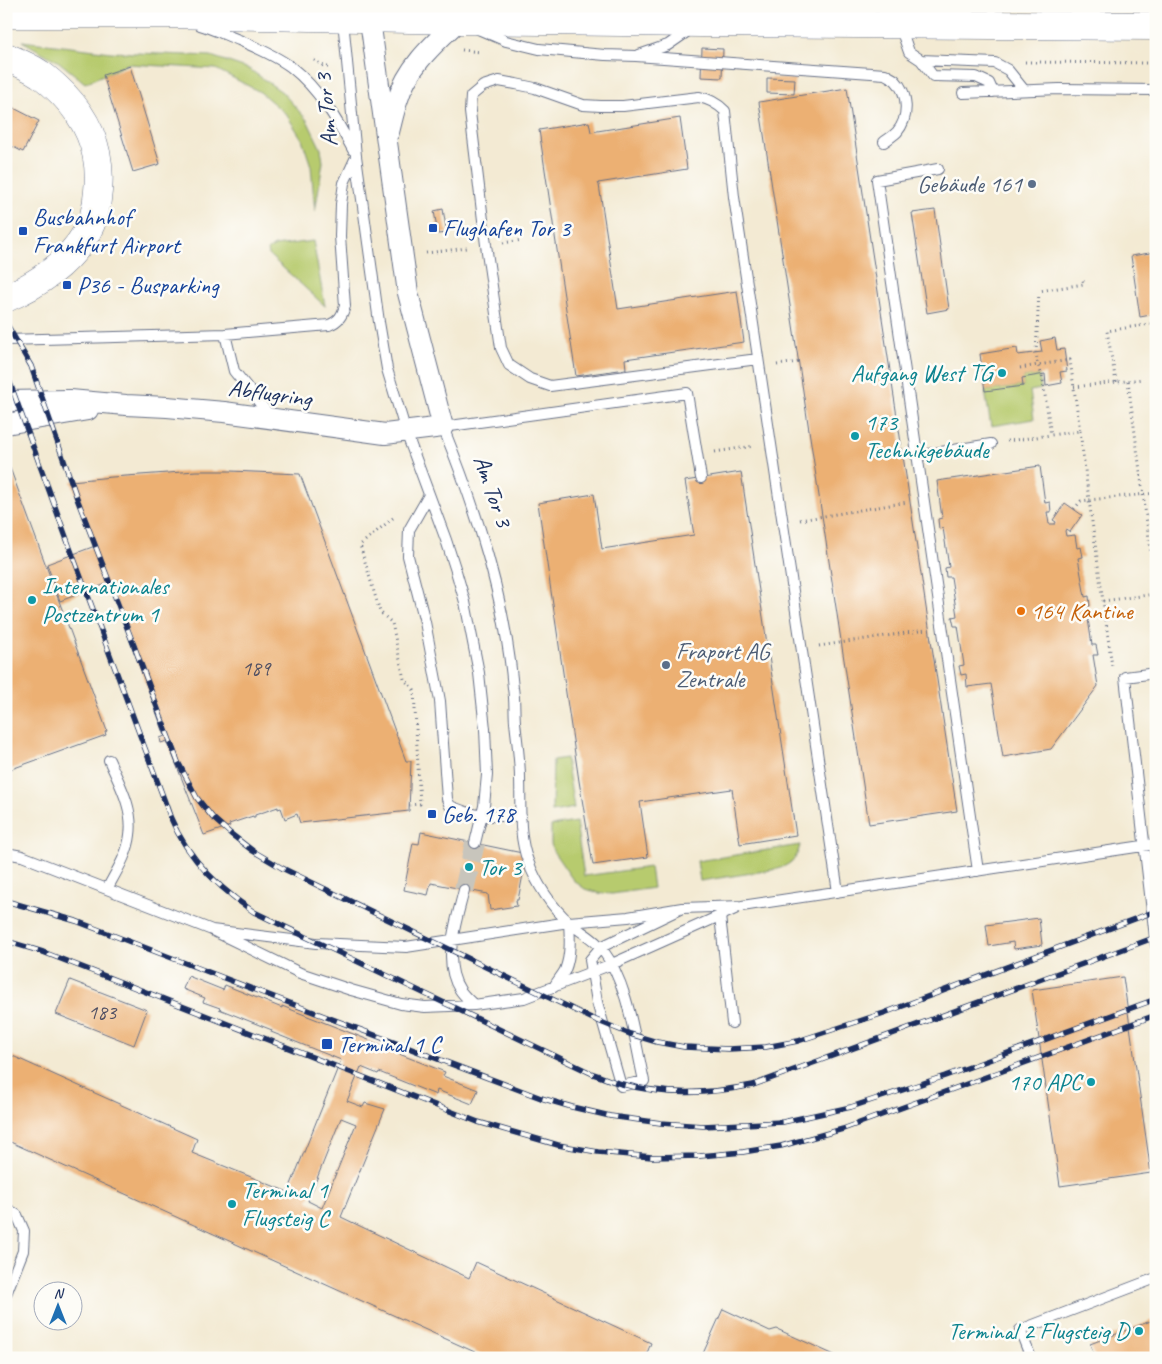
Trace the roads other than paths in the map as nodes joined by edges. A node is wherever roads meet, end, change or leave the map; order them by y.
1 (342, 12) edge
2 (368, 12) edge
3 (6, 14) edge
4 (168, 14) junction
5 (459, 20) junction
6 (700, 23) junction
7 (899, 25) junction
8 (1156, 26) edge
9 (636, 56) junction
10 (6, 57) edge
11 (921, 60) junction
12 (1024, 90) junction
13 (1156, 90) edge
14 (993, 92) junction
15 (963, 93) dead end
16 (387, 142) junction
17 (884, 142) dead end
18 (356, 156) junction
19 (938, 169) dead end
20 (6, 298) edge
21 (225, 334) junction
22 (6, 340) edge
23 (758, 359) junction
24 (6, 401) edge
25 (126, 405) junction
26 (272, 419) junction
27 (6, 424) edge
28 (443, 427) junction
29 (406, 432) junction
30 (991, 444) road end
31 (916, 456) junction
32 (701, 478) dead end
33 (429, 495) junction
34 (1156, 673) edge
35 (109, 760) dead end
36 (482, 816) junction
37 (521, 816) junction
38 (475, 843) tunnel mouth
39 (1156, 844) edge
40 (1145, 846) junction
41 (6, 853) edge
42 (978, 870) junction
43 (108, 889) junction
44 (464, 890) tunnel mouth
45 (838, 892) junction
46 (742, 906) junction
47 (682, 908) junction
48 (720, 916) junction
49 (569, 922) junction
50 (212, 930) junction
51 (452, 941) junction
52 (1156, 946) edge
53 (600, 947) junction
54 (612, 964) junction
55 (592, 972) junction
56 (554, 987) junction
57 (474, 1005) junction
58 (732, 1023) dead end
59 (6, 1208) edge
60 (1156, 1278) edge
61 (6, 1294) edge
62 (1031, 1358) edge

1 - 2 main road
1 - 4 main road
1 - 18 lane, Am Tor 3
2 - 5 main road
2 - 16 street, Am Tor 3
3 - 4 main road
4 - 18 lane
5 - 6 main road
5 - 9 lane
5 - 16 street
6 - 7 main road
6 - 9 lane
7 - 8 main road
7 - 11 lane
9 - 17 lane
10 - 20 main road, bridge
11 - 12 lane
11 - 14 lane
12 - 13 lane
12 - 14 lane
14 - 15 lane
16 - 28 street, Am Tor 3
18 - 21 lane
18 - 29 lane, Am Tor 3
19 - 31 lane
21 - 22 lane
21 - 26 lane
23 - 23 lane
23 - 45 lane
24 - 25 street, Abflugring
25 - 26 street, Abflugring
25 - 27 street, Abflugring
26 - 29 street, Abflugring
28 - 29 street, Abflugring
28 - 32 lane
28 - 37 lane, Am Tor 3
29 - 33 lane, Am Tor 3
30 - 31 lane
31 - 42 lane
33 - 36 lane, Am Tor 3
33 - 36 lane
34 - 40 lane
35 - 43 lane
36 - 37 lane
36 - 38 lane
37 - 49 lane, Am Tor 3
39 - 40 lane
40 - 42 lane
40 - 52 lane
41 - 43 lane
42 - 45 lane
43 - 50 lane
44 - 51 lane
45 - 46 lane
46 - 47 lane
46 - 48 lane
47 - 49 lane
47 - 53 lane
48 - 54 lane
48 - 58 lane
49 - 51 lane
49 - 53 lane, Am Tor 3
49 - 56 lane
50 - 51 lane
50 - 57 lane
51 - 57 lane
53 - 54 lane, Am Tor 3
53 - 55 lane
54 - 55 lane
54 - 55 lane, Am Tor 3
55 - 56 lane
56 - 57 lane
59 - 61 lane
60 - 62 lane

